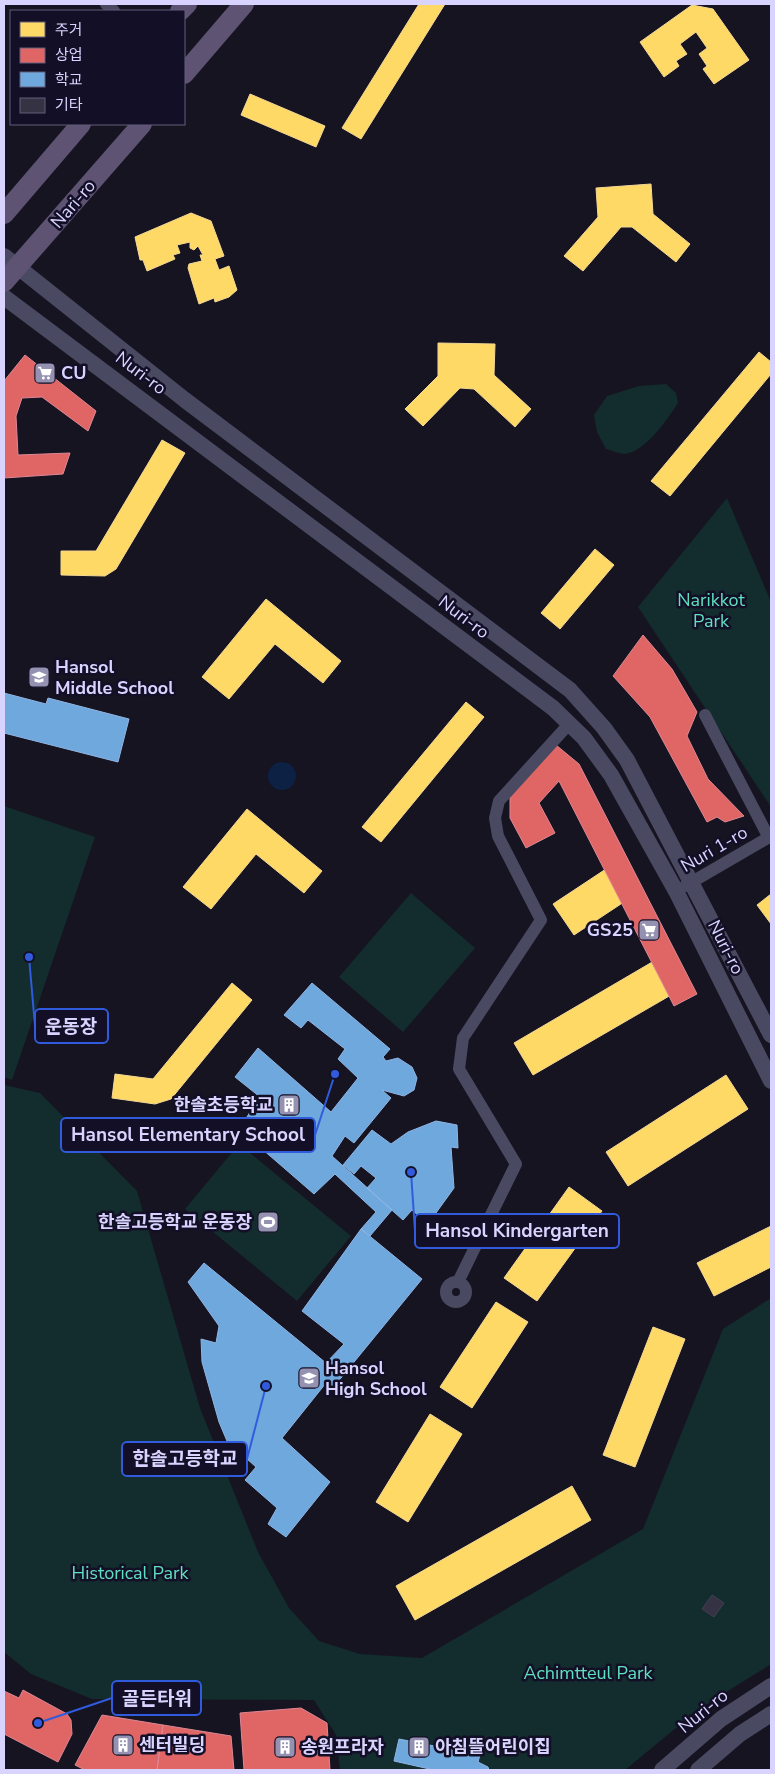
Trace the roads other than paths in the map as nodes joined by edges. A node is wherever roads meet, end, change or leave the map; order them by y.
1 (244, 4) edge
2 (185, 73) edge
3 (80, 125) edge
4 (141, 125) edge
5 (4, 214) edge
6 (11, 261) edge
7 (4, 282) edge
8 (4, 297) edge
9 (705, 715) dead end
10 (569, 724) junction
11 (770, 837) edge
12 (692, 882) junction
13 (676, 891) junction
14 (771, 1035) edge
15 (771, 1081) edge
16 (458, 1282) dead end
17 (771, 1686) edge
18 (771, 1714) edge
19 (662, 1770) edge
20 (698, 1770) edge

1 - 2 main road
3 - 5 main road
4 - 6 main road, Nari-ro
6 - 7 main road, Nari-ro
6 - 12 street, Nuri-ro
8 - 10 street, Nuri-ro
9 - 11 street, Nuri 1-ro
10 - 13 street, Nuri-ro
10 - 16 street
11 - 12 street, Nuri 1-ro
12 - 13 street, Nuri 1-ro
12 - 14 street, Nuri-ro
13 - 15 street, Nuri-ro
17 - 19 street, Nuri-ro
18 - 20 street

